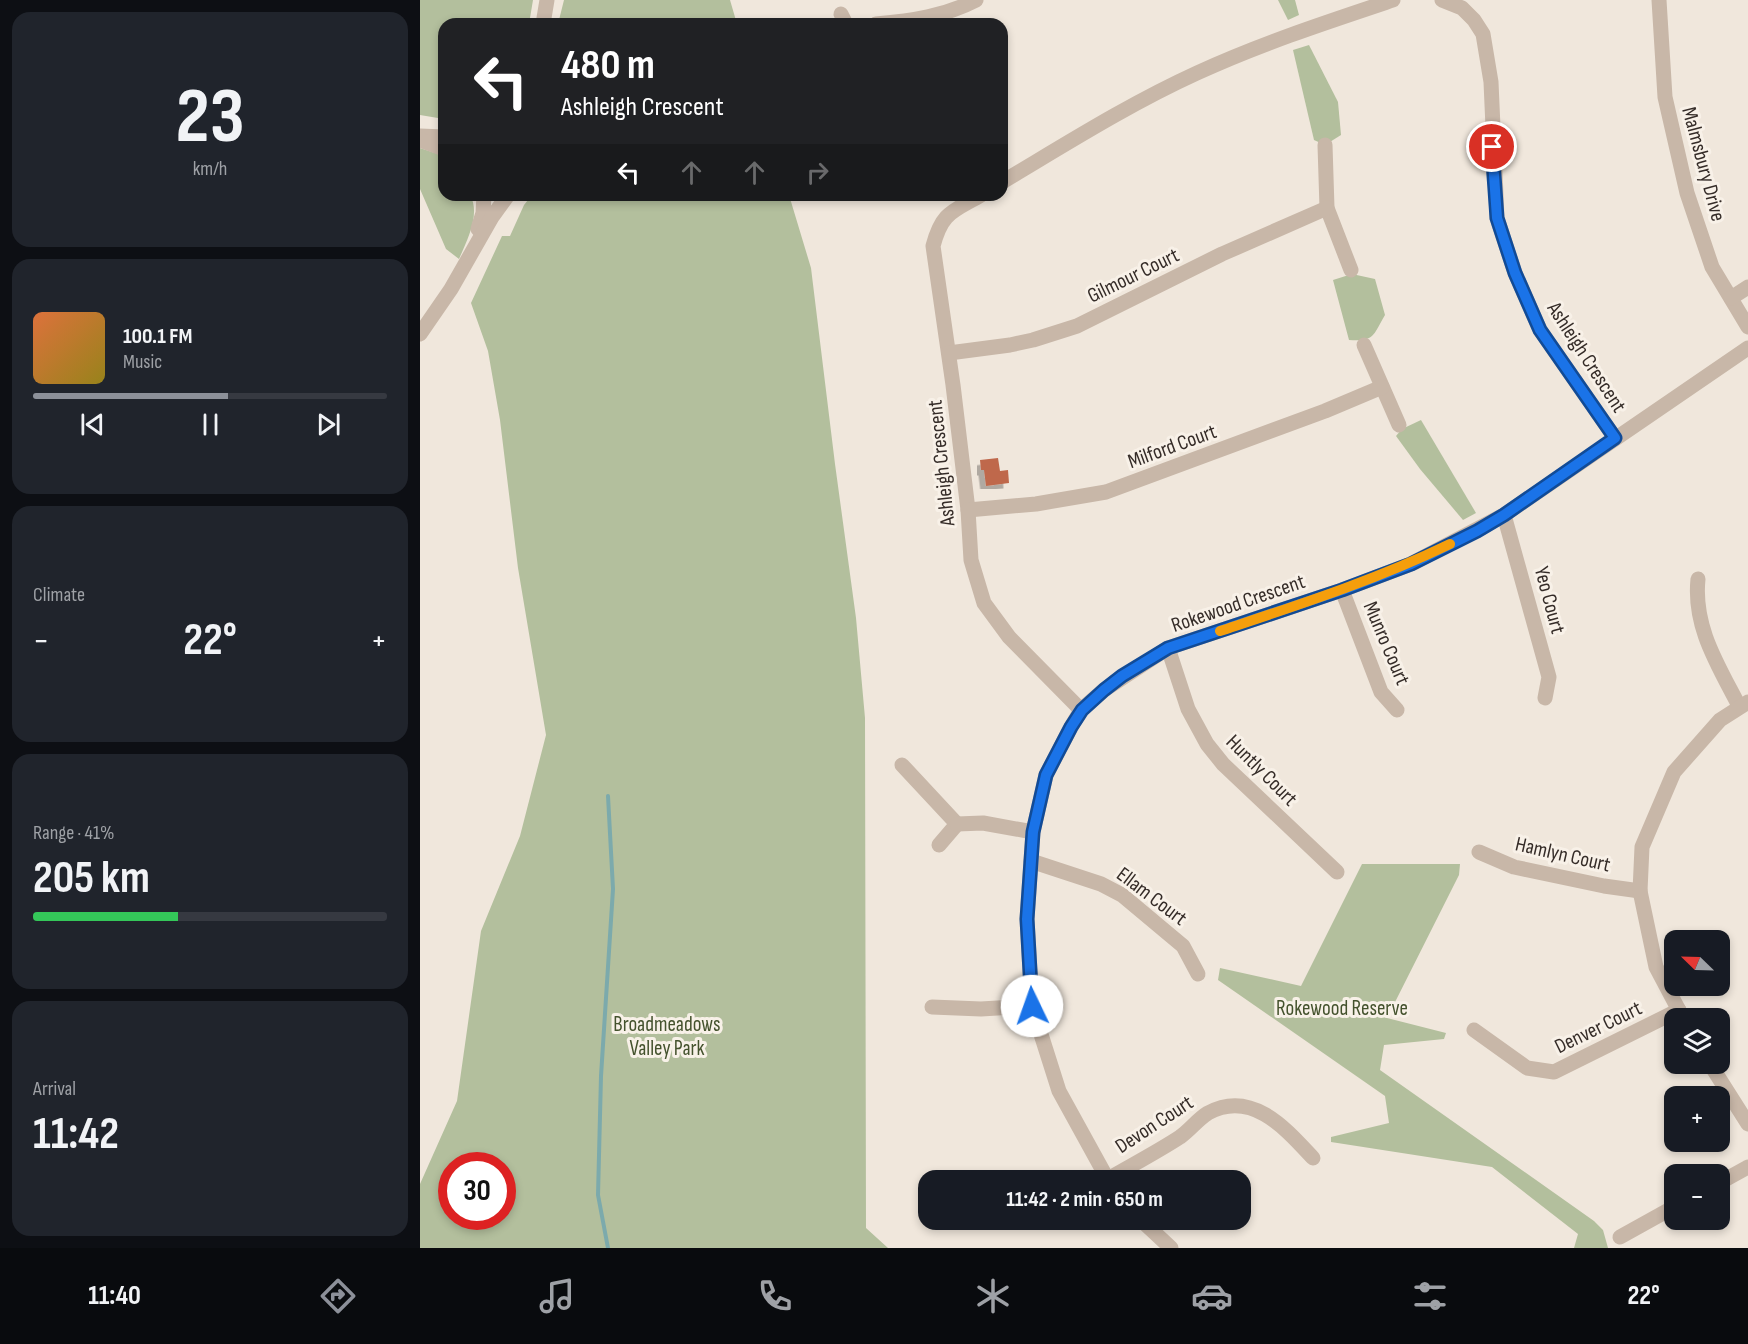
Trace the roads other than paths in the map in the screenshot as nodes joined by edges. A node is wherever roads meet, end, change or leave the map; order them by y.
1 (547, 0) edge
2 (976, 0) edge
3 (1394, 0) edge
4 (1442, 0) edge
5 (1659, 0) edge
6 (544, 18) edge
7 (926, 18) edge
8 (438, 137) edge
9 (420, 138) edge
10 (1325, 145) dead end
11 (438, 146) edge
12 (1008, 178) edge
13 (484, 201) edge
14 (504, 201) edge
15 (971, 201) edge
16 (1327, 208) junction
17 (472, 249) junction
18 (1350, 270) dead end
19 (1748, 287) edge
20 (1731, 298) junction
21 (1748, 327) edge
22 (420, 334) edge
23 (1364, 345) dead end
24 (1748, 348) edge
25 (949, 353) junction
26 (1382, 387) junction
27 (1399, 425) dead end
28 (1615, 438) junction
29 (968, 510) junction
30 (1504, 515) junction
31 (1698, 579) dead end
32 (1342, 590) junction
33 (1168, 648) junction
34 (1545, 698) dead end
35 (1743, 704) edge
36 (1082, 710) junction
37 (1397, 710) dead end
38 (902, 765) dead end
39 (957, 824) junction
40 (1033, 832) junction
41 (939, 844) dead end
42 (1479, 852) dead end
43 (1031, 861) junction
44 (1337, 872) dead end
45 (1640, 891) junction
46 (1198, 974) dead end
47 (1032, 1006) junction
48 (932, 1007) dead end
49 (1678, 1008) edge
50 (1664, 1022) edge
51 (1474, 1030) dead end
52 (1716, 1074) edge
53 (1748, 1124) edge
54 (1313, 1158) dead end
55 (1748, 1167) edge
56 (1102, 1170) edge
57 (1125, 1170) edge
58 (1730, 1177) edge
59 (1664, 1213) edge
60 (1152, 1230) edge
61 (1620, 1237) dead end
62 (1171, 1248) edge

1 - 6 street
2 - 7 street
3 - 12 street
4 - 28 street, Ashleigh Crescent
5 - 20 street, Malmsbury Drive
8 - 9 street
9 - 11 street
10 - 16 street
13 - 17 street
14 - 17 street
15 - 25 street, Ashleigh Crescent
16 - 18 street
16 - 25 street, Gilmour Court
17 - 22 street
19 - 20 street
20 - 21 street, Malmsbury Drive
23 - 26 street
24 - 28 street, Rokewood Crescent
25 - 29 street, Ashleigh Crescent
26 - 27 street
26 - 29 street, Milford Court
28 - 30 street, Rokewood Crescent
29 - 36 street, Ashleigh Crescent
30 - 32 street, Rokewood Crescent
30 - 34 street, Yeo Court
31 - 35 street
32 - 33 street, Rokewood Crescent
32 - 37 street, Munro Court
33 - 36 street, Rokewood Crescent
33 - 44 street, Huntly Court
35 - 45 street
36 - 40 street, Rokewood Crescent
38 - 39 street
39 - 40 street
39 - 41 street
40 - 43 street, Rokewood Crescent
42 - 45 street, Hamlyn Court
43 - 46 street, Ellam Court
43 - 47 street, Rokewood Crescent
45 - 49 street
47 - 48 street
47 - 56 street, Rokewood Crescent
50 - 51 street, Denver Court
52 - 53 street
54 - 57 street, Devon Court
55 - 58 street
59 - 61 street
60 - 62 street

